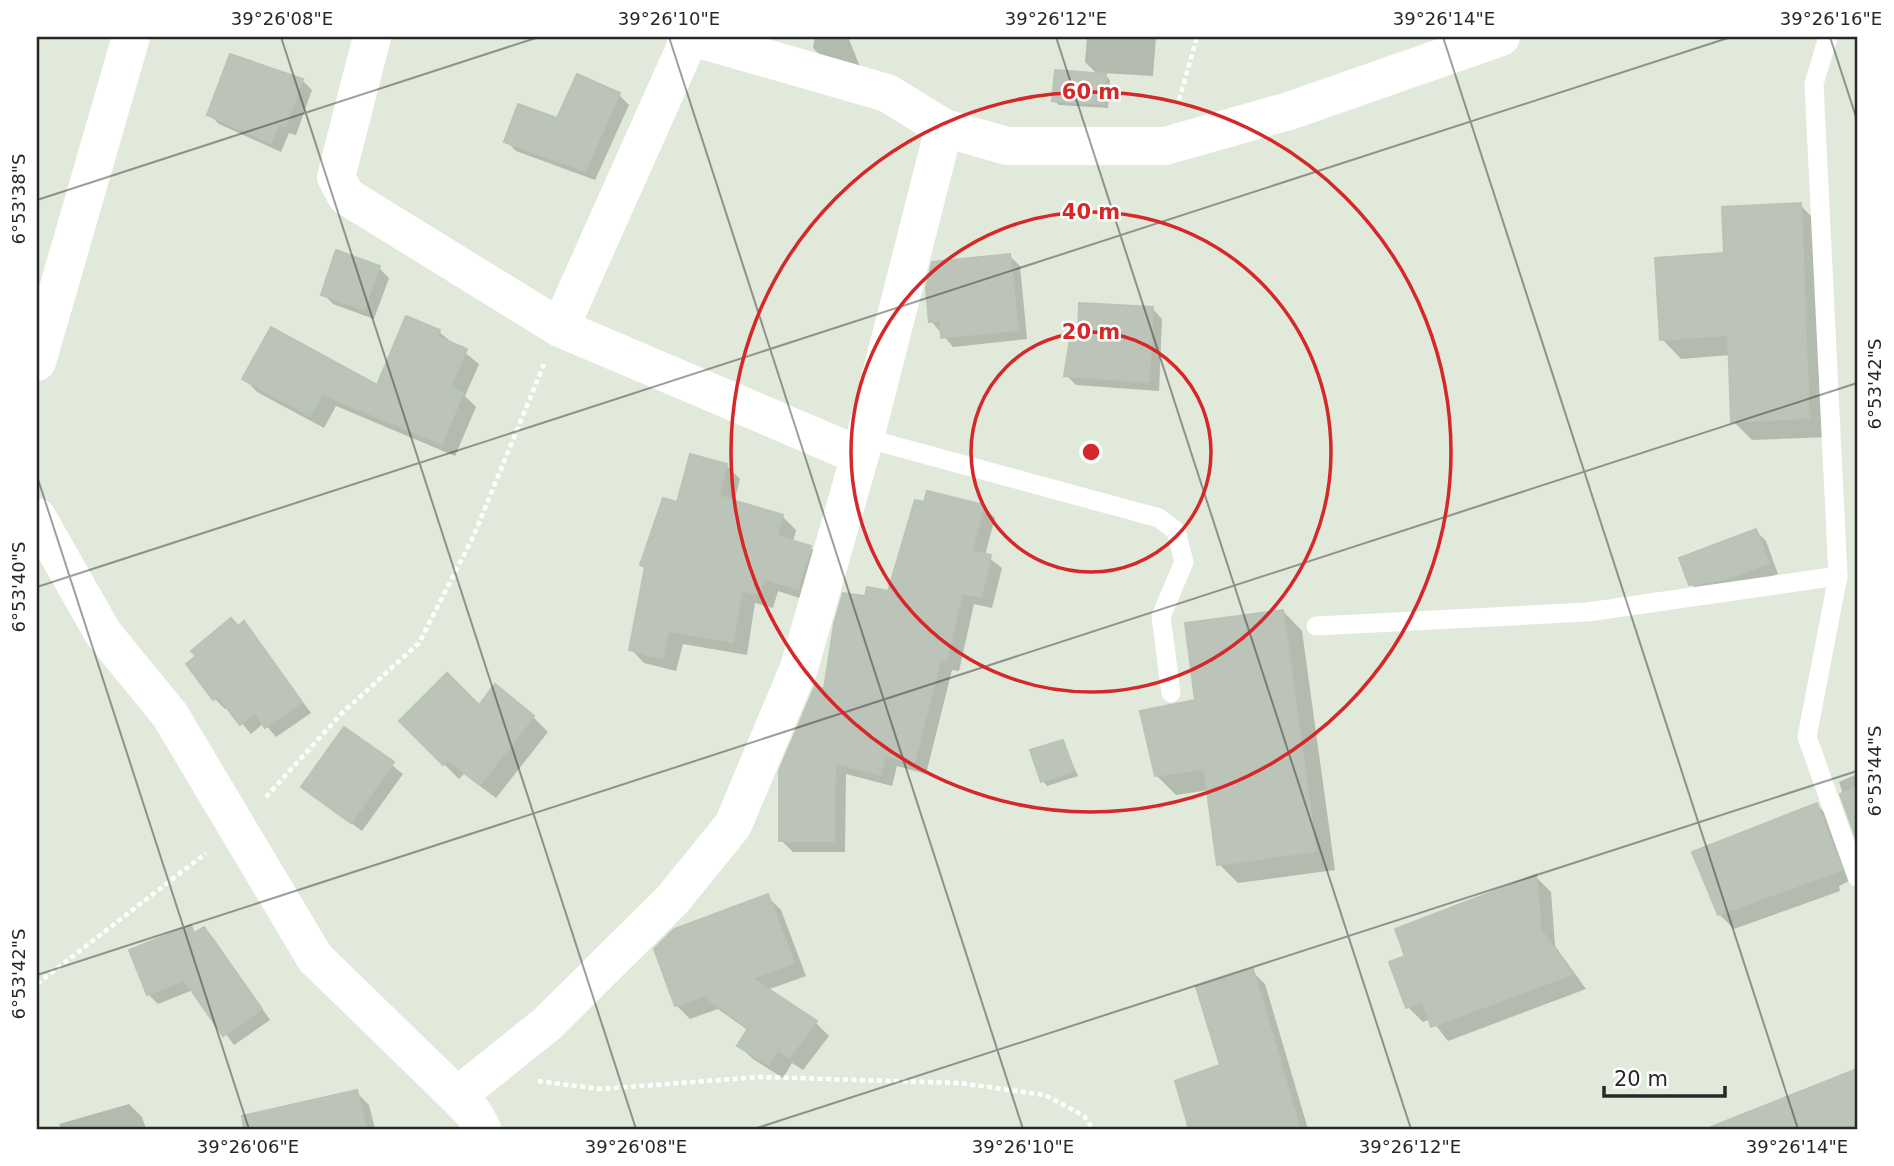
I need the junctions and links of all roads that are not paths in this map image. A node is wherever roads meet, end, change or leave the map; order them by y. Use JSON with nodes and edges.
{"nodes":[{"id":1,"x":131,"y":37,"type":"edge"},
{"id":2,"x":372,"y":37,"type":"edge"},
{"id":3,"x":691,"y":37,"type":"edge"},
{"id":4,"x":1501,"y":37,"type":"edge"},
{"id":5,"x":1828,"y":37,"type":"edge"},
{"id":6,"x":944,"y":128,"type":"junction"},
{"id":7,"x":559,"y":328,"type":"junction"},
{"id":8,"x":37,"y":362,"type":"edge"},
{"id":9,"x":862,"y":447,"type":"junction"},
{"id":10,"x":37,"y":517,"type":"edge"},
{"id":11,"x":1838,"y":576,"type":"junction"},
{"id":12,"x":1316,"y":626,"type":"dead end"},
{"id":13,"x":1171,"y":693,"type":"dead end"},
{"id":14,"x":1857,"y":876,"type":"edge"},
{"id":15,"x":471,"y":1085,"type":"junction"},
{"id":16,"x":482,"y":1129,"type":"edge"}],
"edges":[{"from":1,"to":8,"type":"street"},
{"from":2,"to":7,"type":"street"},
{"from":3,"to":6,"type":"street"},
{"from":3,"to":7,"type":"street"},
{"from":4,"to":6,"type":"street"},
{"from":5,"to":11,"type":"lane"},
{"from":6,"to":9,"type":"street"},
{"from":7,"to":9,"type":"street"},
{"from":9,"to":13,"type":"lane"},
{"from":9,"to":15,"type":"street"},
{"from":10,"to":15,"type":"street"},
{"from":11,"to":12,"type":"lane"},
{"from":11,"to":14,"type":"lane"},
{"from":15,"to":16,"type":"street"}]}
